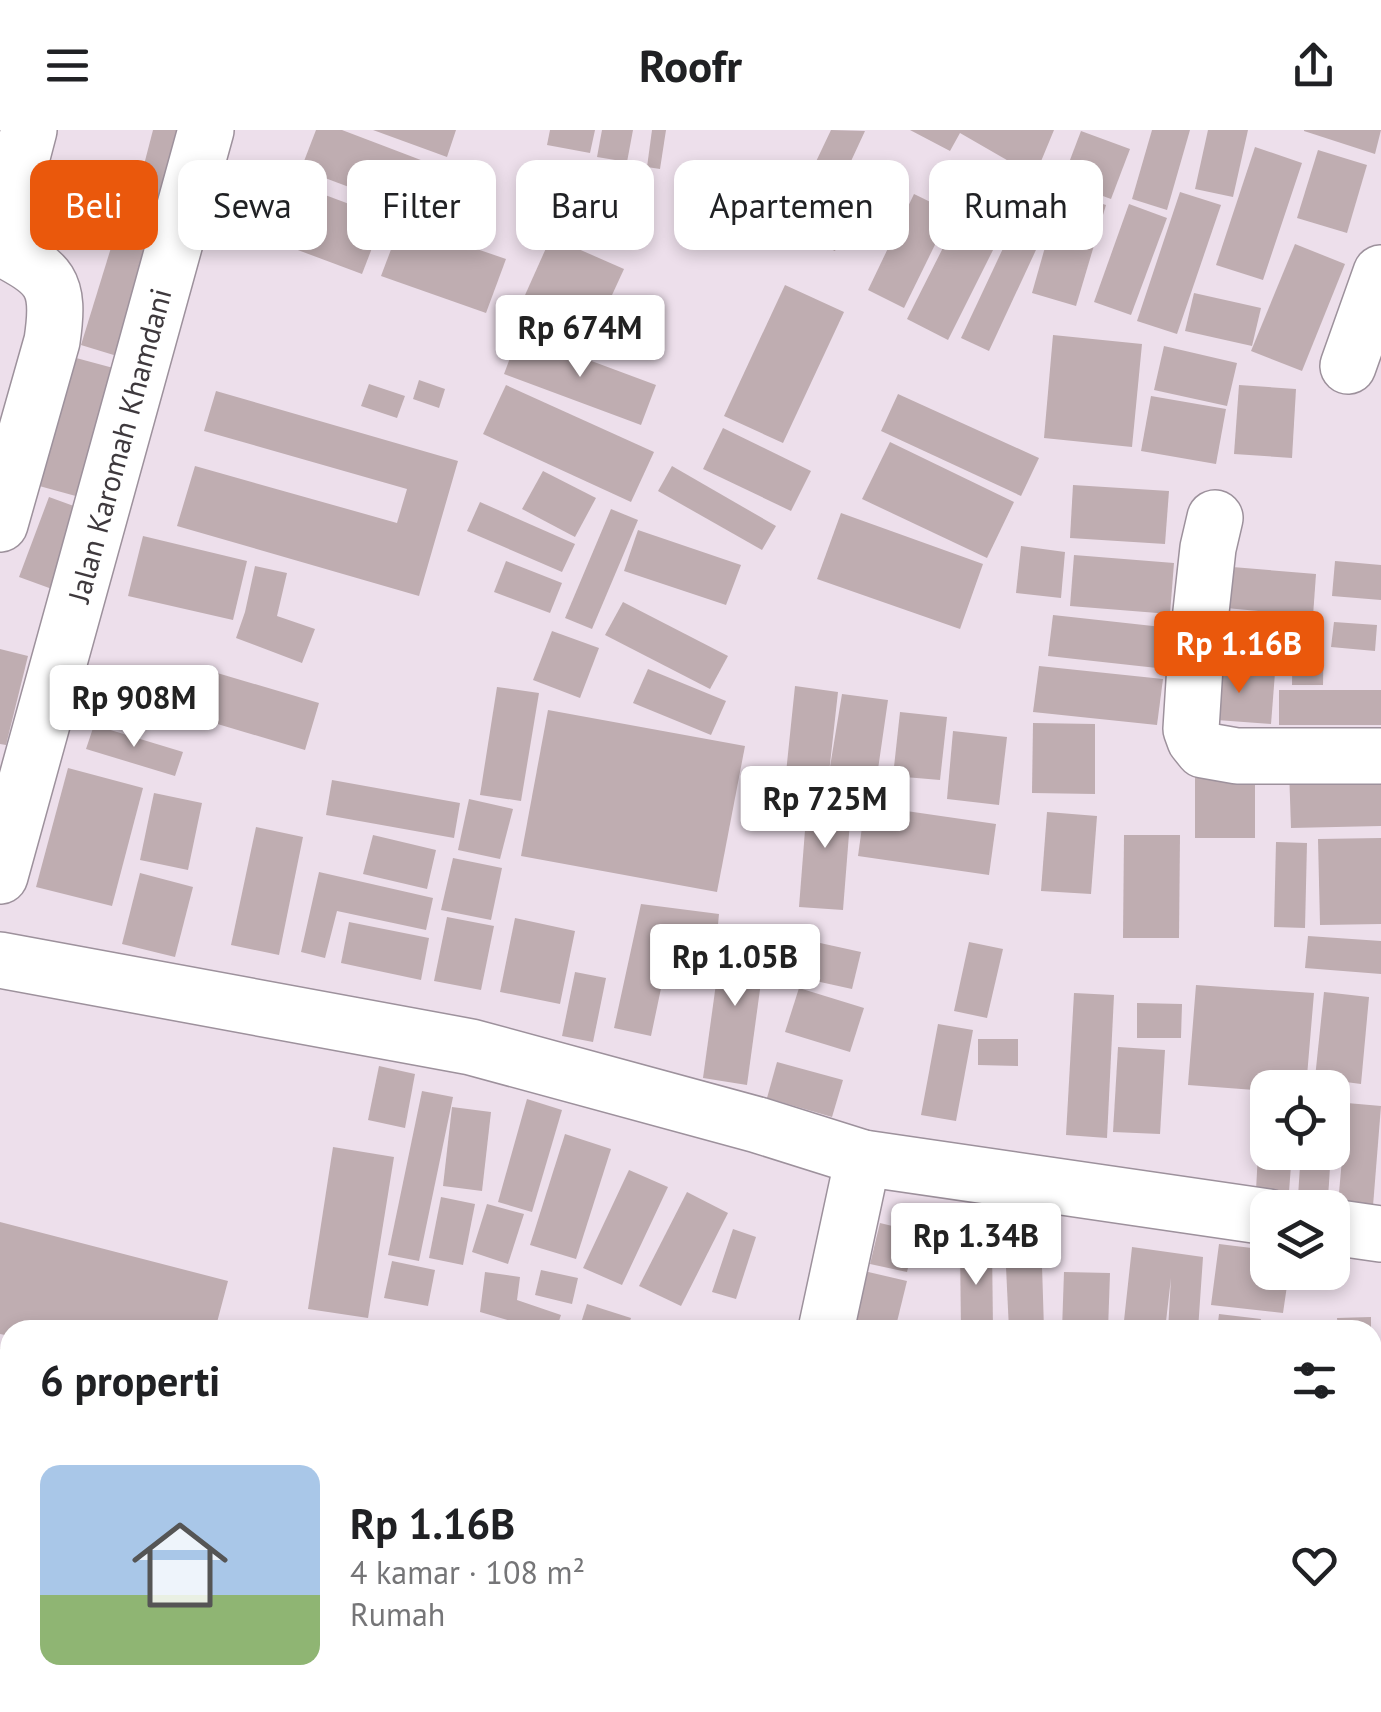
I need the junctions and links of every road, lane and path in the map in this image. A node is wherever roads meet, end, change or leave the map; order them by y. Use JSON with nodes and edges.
{"nodes":[{"id":1,"x":29,"y":130,"type":"edge"},
{"id":2,"x":206,"y":130,"type":"edge"},
{"id":3,"x":0,"y":244,"type":"edge"},
{"id":4,"x":1381,"y":273,"type":"edge"},
{"id":5,"x":1348,"y":366,"type":"dead end"},
{"id":6,"x":1215,"y":518,"type":"dead end"},
{"id":7,"x":0,"y":524,"type":"edge"},
{"id":8,"x":1381,"y":756,"type":"edge"},
{"id":9,"x":0,"y":876,"type":"edge"},
{"id":10,"x":0,"y":960,"type":"edge"},
{"id":11,"x":863,"y":1158,"type":"junction"},
{"id":12,"x":1250,"y":1214,"type":"edge"},
{"id":13,"x":1350,"y":1230,"type":"edge"},
{"id":14,"x":1381,"y":1234,"type":"edge"},
{"id":15,"x":828,"y":1320,"type":"edge"}],
"edges":[{"from":1,"to":3,"type":"street"},
{"from":2,"to":9,"type":"street","name":"Jalan Karomah Khamdani"},
{"from":3,"to":7,"type":"street"},
{"from":4,"to":5,"type":"street"},
{"from":6,"to":8,"type":"street"},
{"from":10,"to":11,"type":"street"},
{"from":11,"to":12,"type":"street"},
{"from":11,"to":15,"type":"street"},
{"from":13,"to":14,"type":"street"}]}
